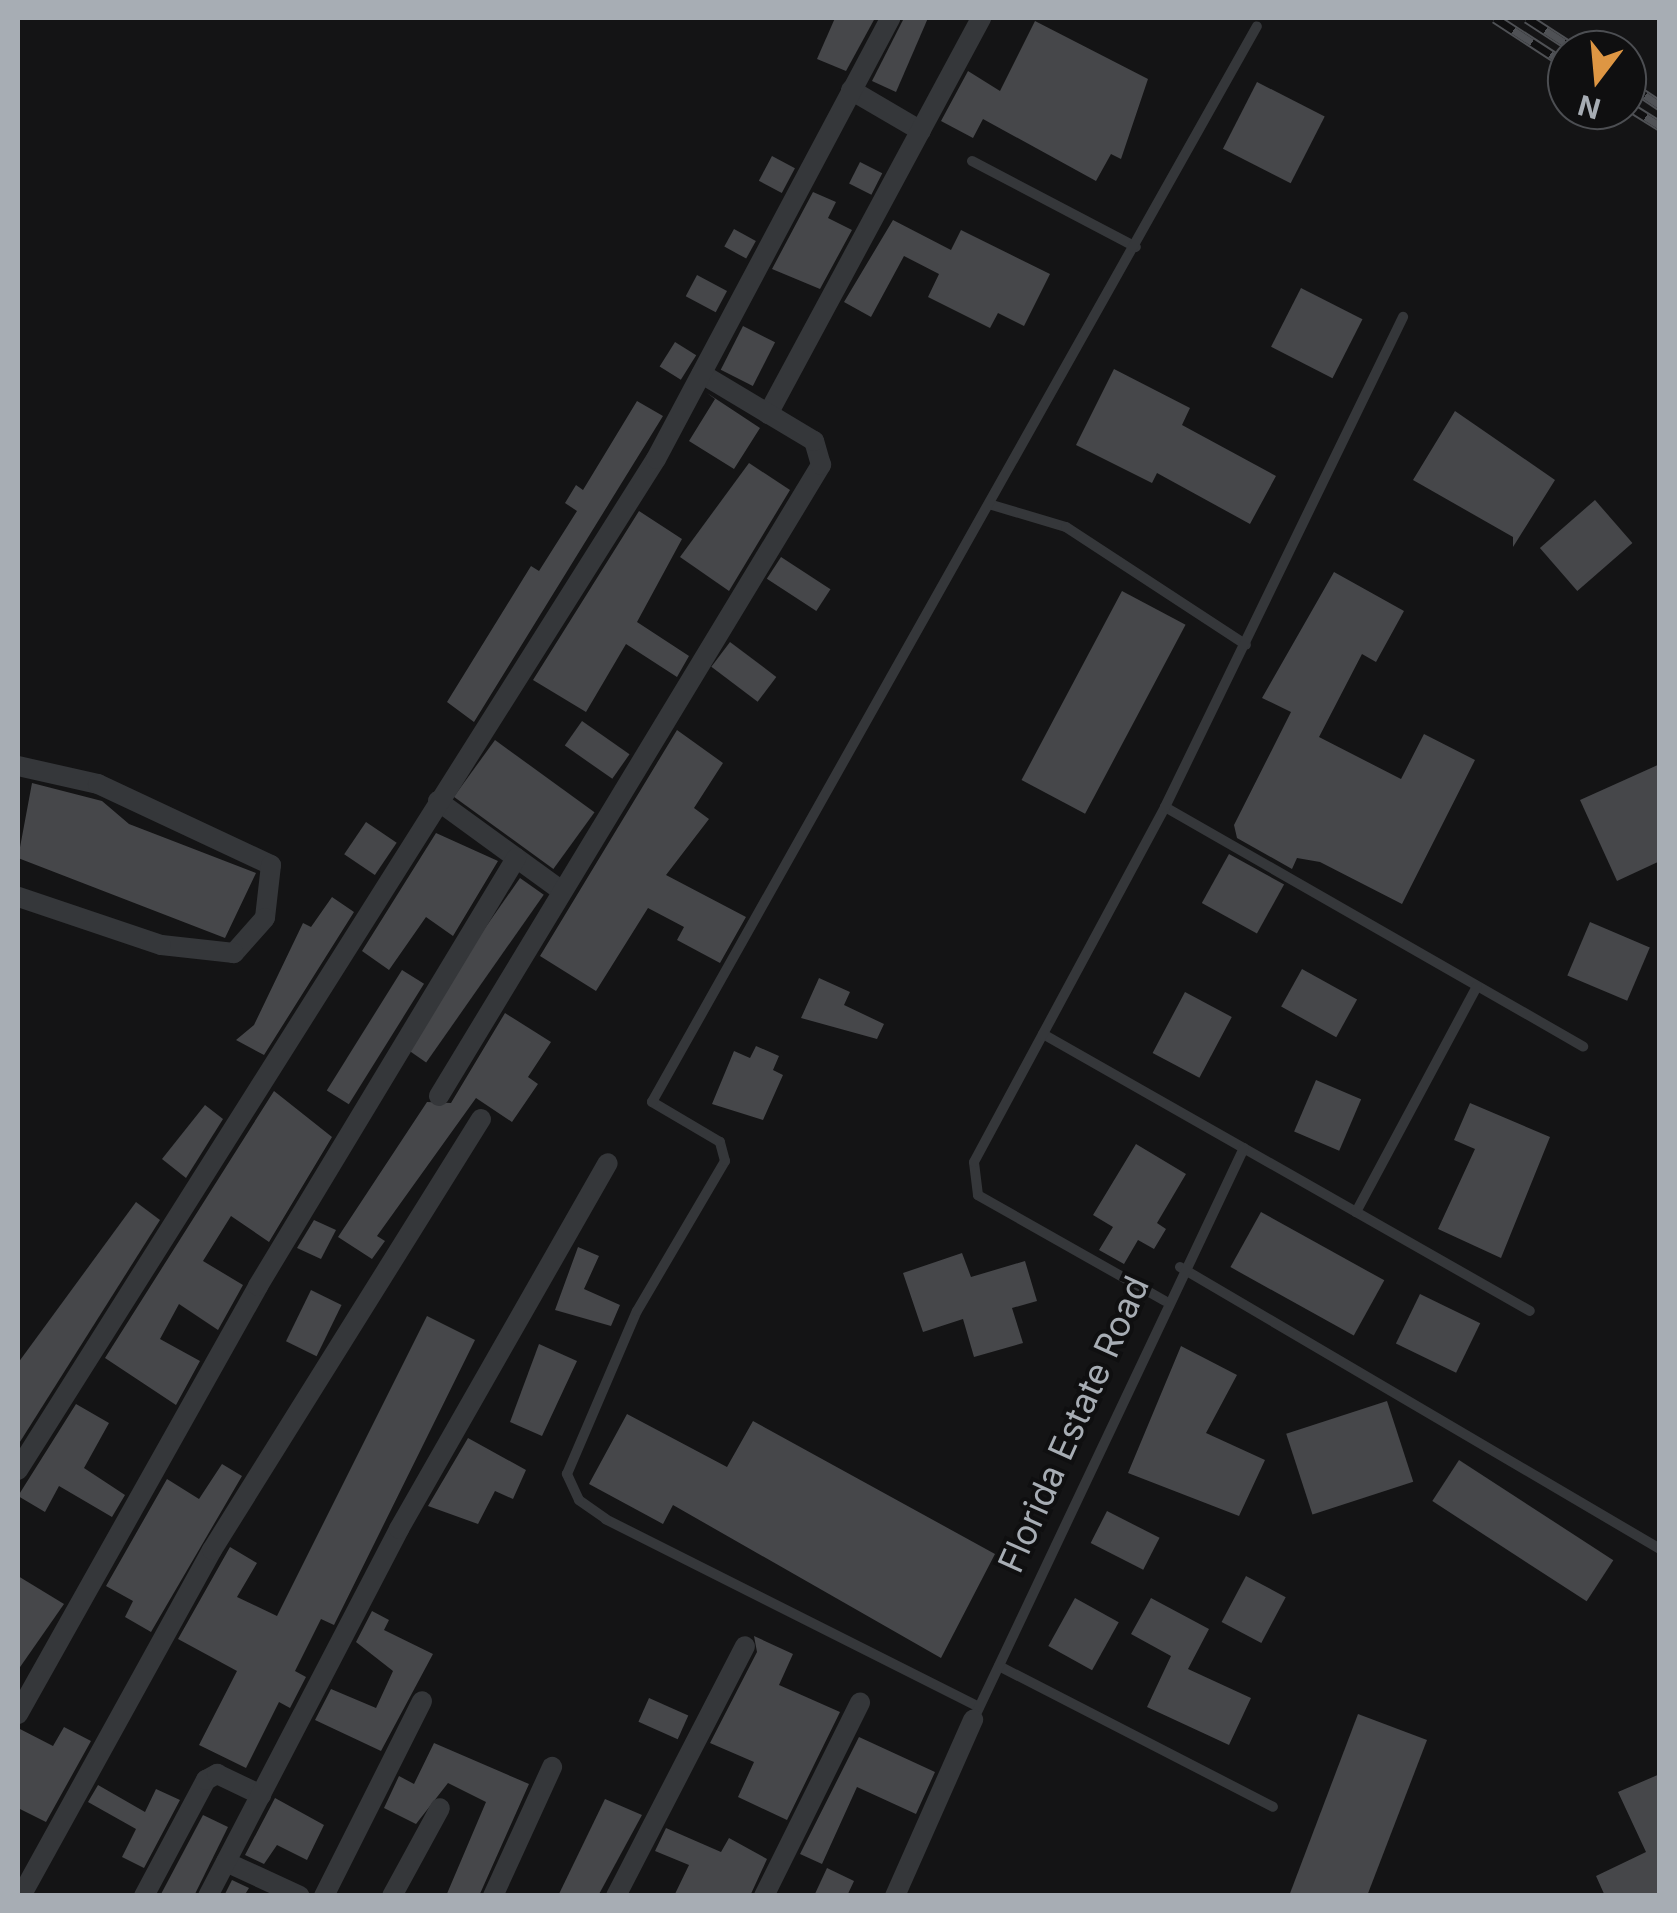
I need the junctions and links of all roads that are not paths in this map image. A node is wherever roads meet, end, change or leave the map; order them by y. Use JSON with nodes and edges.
{"nodes":[{"id":1,"x":890,"y":18,"type":"edge"},
{"id":2,"x":981,"y":18,"type":"edge"},
{"id":3,"x":1257,"y":26,"type":"dead end"},
{"id":4,"x":851,"y":90,"type":"junction"},
{"id":5,"x":921,"y":132,"type":"junction"},
{"id":6,"x":972,"y":162,"type":"dead end"},
{"id":7,"x":1136,"y":247,"type":"junction"},
{"id":8,"x":1403,"y":317,"type":"dead end"},
{"id":9,"x":702,"y":374,"type":"junction"},
{"id":10,"x":768,"y":414,"type":"junction"},
{"id":11,"x":992,"y":506,"type":"junction"},
{"id":12,"x":1246,"y":645,"type":"junction"},
{"id":13,"x":18,"y":766,"type":"edge"},
{"id":14,"x":438,"y":801,"type":"junction"},
{"id":15,"x":1165,"y":807,"type":"junction"},
{"id":16,"x":516,"y":858,"type":"junction"},
{"id":17,"x":562,"y":890,"type":"junction"},
{"id":18,"x":18,"y":897,"type":"edge"},
{"id":19,"x":1478,"y":986,"type":"junction"},
{"id":20,"x":1043,"y":1034,"type":"junction"},
{"id":21,"x":1583,"y":1046,"type":"dead end"},
{"id":22,"x":439,"y":1096,"type":"dead end"},
{"id":23,"x":481,"y":1119,"type":"dead end"},
{"id":24,"x":1244,"y":1148,"type":"junction"},
{"id":25,"x":608,"y":1162,"type":"dead end"},
{"id":26,"x":1356,"y":1212,"type":"junction"},
{"id":27,"x":1180,"y":1267,"type":"junction"},
{"id":28,"x":1165,"y":1301,"type":"junction"},
{"id":29,"x":1530,"y":1311,"type":"dead end"},
{"id":30,"x":18,"y":1470,"type":"edge"},
{"id":31,"x":1660,"y":1549,"type":"edge"},
{"id":32,"x":745,"y":1646,"type":"dead end"},
{"id":33,"x":998,"y":1666,"type":"junction"},
{"id":34,"x":422,"y":1701,"type":"dead end"},
{"id":35,"x":860,"y":1702,"type":"dead end"},
{"id":36,"x":18,"y":1714,"type":"edge"},
{"id":37,"x":976,"y":1714,"type":"junction"},
{"id":38,"x":552,"y":1767,"type":"dead end"},
{"id":39,"x":260,"y":1795,"type":"junction"},
{"id":40,"x":1272,"y":1806,"type":"dead end"},
{"id":41,"x":440,"y":1808,"type":"dead end"},
{"id":42,"x":226,"y":1862,"type":"junction"},
{"id":43,"x":21,"y":1896,"type":"edge"},
{"id":44,"x":144,"y":1896,"type":"edge"},
{"id":45,"x":208,"y":1896,"type":"edge"},
{"id":46,"x":300,"y":1896,"type":"edge"},
{"id":47,"x":324,"y":1896,"type":"edge"},
{"id":48,"x":392,"y":1896,"type":"edge"},
{"id":49,"x":493,"y":1896,"type":"edge"},
{"id":50,"x":616,"y":1896,"type":"edge"},
{"id":51,"x":764,"y":1896,"type":"edge"},
{"id":52,"x":895,"y":1896,"type":"edge"}],
"edges":[{"from":1,"to":4,"type":"street"},
{"from":2,"to":5,"type":"street"},
{"from":3,"to":7,"type":"lane"},
{"from":4,"to":5,"type":"street"},
{"from":4,"to":9,"type":"street"},
{"from":5,"to":10,"type":"street"},
{"from":6,"to":7,"type":"lane"},
{"from":7,"to":11,"type":"lane"},
{"from":8,"to":12,"type":"lane"},
{"from":9,"to":10,"type":"street"},
{"from":9,"to":14,"type":"street"},
{"from":10,"to":17,"type":"street"},
{"from":11,"to":12,"type":"lane"},
{"from":11,"to":37,"type":"lane"},
{"from":12,"to":15,"type":"lane"},
{"from":13,"to":18,"type":"street"},
{"from":14,"to":16,"type":"street"},
{"from":14,"to":30,"type":"street"},
{"from":15,"to":19,"type":"lane"},
{"from":15,"to":20,"type":"lane"},
{"from":16,"to":17,"type":"street"},
{"from":16,"to":36,"type":"street"},
{"from":17,"to":22,"type":"street"},
{"from":19,"to":21,"type":"lane"},
{"from":19,"to":26,"type":"lane"},
{"from":20,"to":24,"type":"lane"},
{"from":20,"to":28,"type":"lane"},
{"from":23,"to":43,"type":"street"},
{"from":24,"to":26,"type":"lane"},
{"from":24,"to":27,"type":"lane"},
{"from":25,"to":39,"type":"street"},
{"from":26,"to":29,"type":"lane"},
{"from":27,"to":28,"type":"lane","name":"Florida Estate Road"},
{"from":27,"to":31,"type":"lane","name":"Florida Estate Road"},
{"from":28,"to":33,"type":"lane","name":"Florida Estate Road"},
{"from":32,"to":50,"type":"street"},
{"from":33,"to":37,"type":"lane","name":"Florida Estate Road"},
{"from":33,"to":40,"type":"lane"},
{"from":34,"to":47,"type":"street"},
{"from":35,"to":51,"type":"street"},
{"from":37,"to":52,"type":"street","name":"Florida Estate Road"},
{"from":38,"to":49,"type":"street"},
{"from":39,"to":42,"type":"street"},
{"from":39,"to":44,"type":"street"},
{"from":41,"to":48,"type":"street"},
{"from":42,"to":45,"type":"street"},
{"from":42,"to":46,"type":"street"}]}
